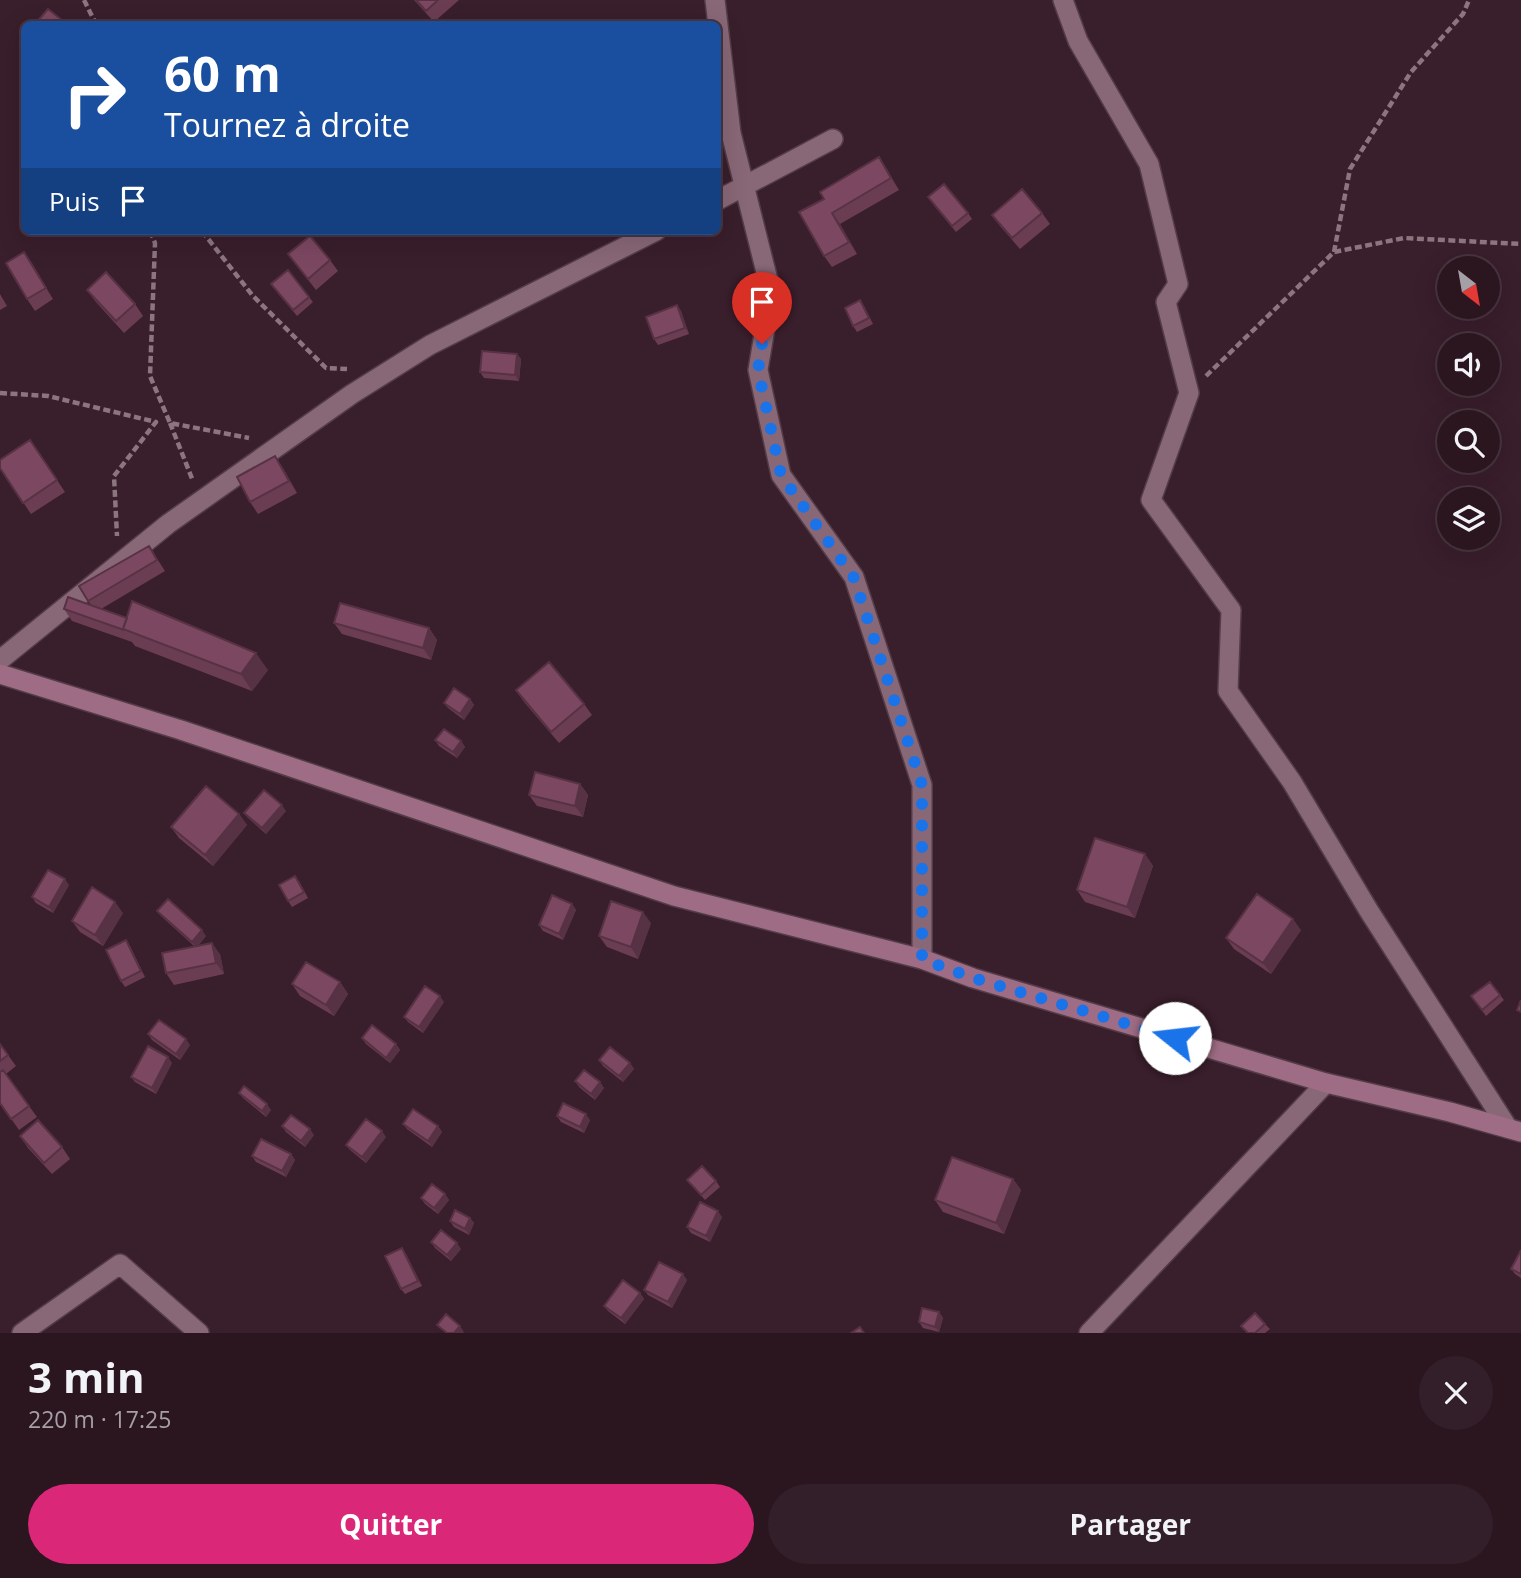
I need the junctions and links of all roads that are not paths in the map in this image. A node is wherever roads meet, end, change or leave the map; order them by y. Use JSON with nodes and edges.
{"nodes":[{"id":1,"x":715,"y":0,"type":"edge"},
{"id":2,"x":1063,"y":0,"type":"edge"},
{"id":3,"x":718,"y":21,"type":"edge"},
{"id":4,"x":721,"y":50,"type":"edge"},
{"id":5,"x":833,"y":139,"type":"dead end"},
{"id":6,"x":744,"y":187,"type":"junction"},
{"id":7,"x":721,"y":198,"type":"edge"},
{"id":8,"x":648,"y":235,"type":"edge"},
{"id":9,"x":0,"y":660,"type":"edge"},
{"id":10,"x":0,"y":674,"type":"edge"},
{"id":11,"x":922,"y":959,"type":"junction"},
{"id":12,"x":1326,"y":1083,"type":"junction"},
{"id":13,"x":1515,"y":1130,"type":"edge"},
{"id":14,"x":22,"y":1333,"type":"edge"},
{"id":15,"x":200,"y":1333,"type":"edge"},
{"id":16,"x":1089,"y":1333,"type":"edge"}],
"edges":[{"from":1,"to":3,"type":"street"},
{"from":2,"to":13,"type":"street"},
{"from":4,"to":6,"type":"street"},
{"from":5,"to":6,"type":"street"},
{"from":6,"to":7,"type":"street"},
{"from":6,"to":11,"type":"street"},
{"from":8,"to":9,"type":"street"},
{"from":10,"to":11,"type":"main road"},
{"from":11,"to":12,"type":"main road"},
{"from":12,"to":13,"type":"main road"},
{"from":12,"to":16,"type":"street"},
{"from":14,"to":15,"type":"street"}]}
